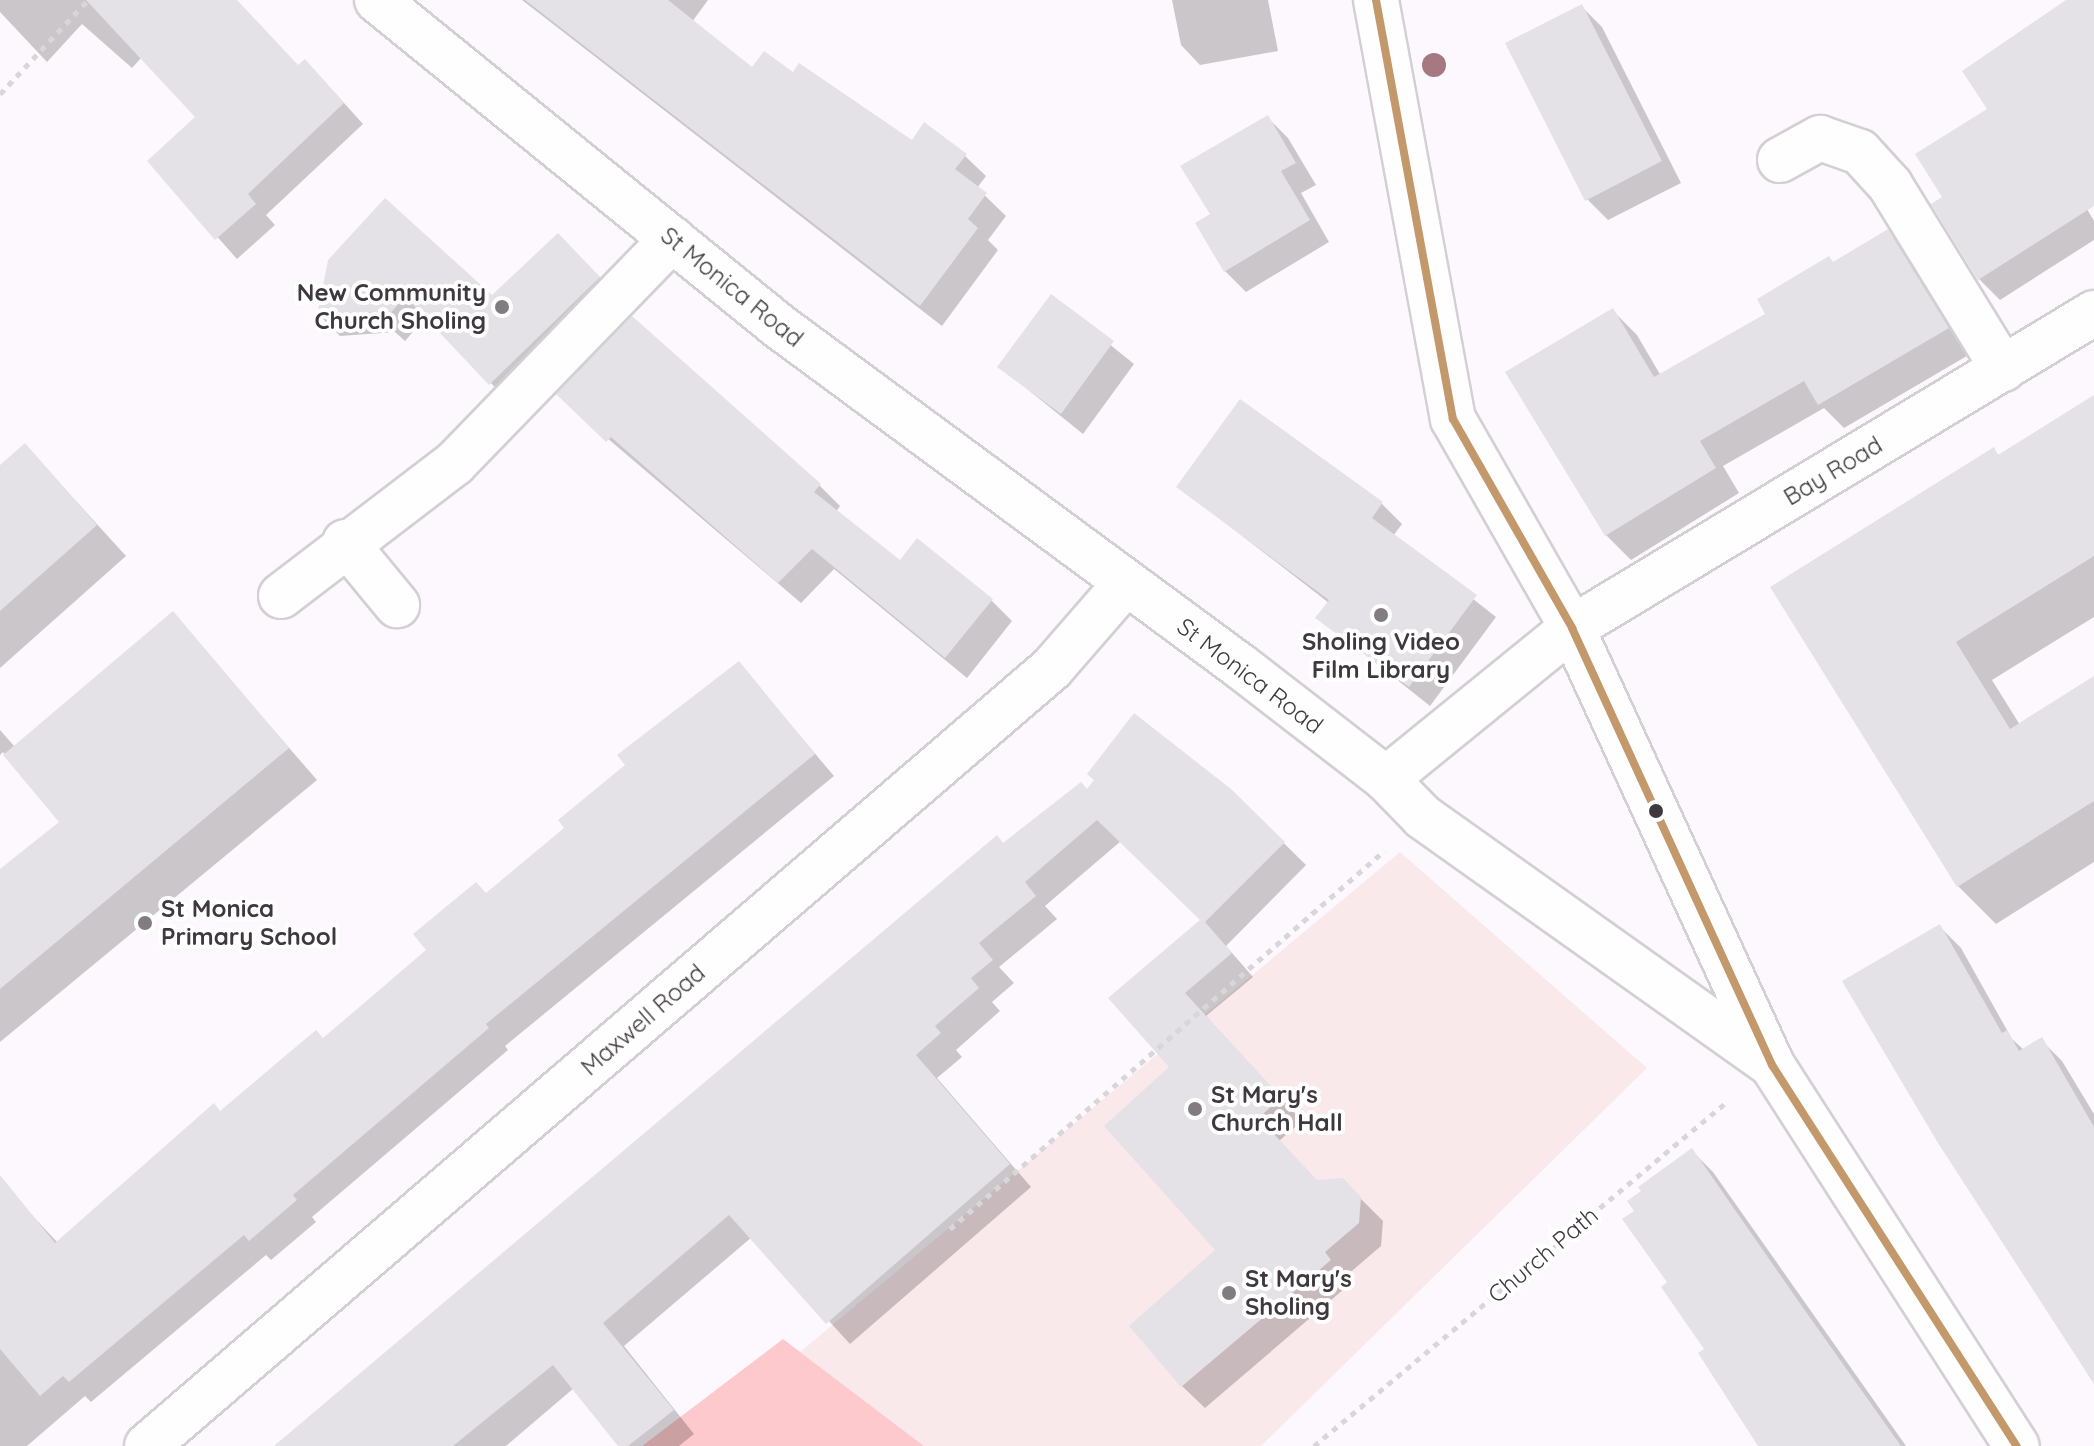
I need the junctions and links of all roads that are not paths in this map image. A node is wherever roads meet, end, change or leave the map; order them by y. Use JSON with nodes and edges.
{"nodes":[{"id":1,"x":377,"y":0,"type":"edge"},
{"id":2,"x":1376,"y":0,"type":"edge"},
{"id":3,"x":1780,"y":160,"type":"dead end"},
{"id":4,"x":672,"y":239,"type":"junction"},
{"id":5,"x":2094,"y":313,"type":"edge"},
{"id":6,"x":2003,"y":369,"type":"junction"},
{"id":7,"x":345,"y":542,"type":"junction"},
{"id":8,"x":1126,"y":583,"type":"junction"},
{"id":9,"x":281,"y":596,"type":"dead end"},
{"id":10,"x":397,"y":605,"type":"dead end"},
{"id":11,"x":1572,"y":628,"type":"junction"},
{"id":12,"x":1386,"y":779,"type":"junction"},
{"id":13,"x":1772,"y":1065,"type":"junction"},
{"id":14,"x":147,"y":1446,"type":"edge"},
{"id":15,"x":2017,"y":1446,"type":"edge"}],
"edges":[{"from":1,"to":4,"type":"street","name":"St Monica Road"},
{"from":2,"to":11,"type":"street"},
{"from":3,"to":6,"type":"street"},
{"from":4,"to":7,"type":"street"},
{"from":4,"to":8,"type":"street","name":"St Monica Road"},
{"from":5,"to":6,"type":"street","name":"Bay Road"},
{"from":6,"to":11,"type":"street","name":"Bay Road"},
{"from":7,"to":9,"type":"street"},
{"from":7,"to":10,"type":"street"},
{"from":8,"to":12,"type":"street","name":"St Monica Road"},
{"from":8,"to":14,"type":"street","name":"Maxwell Road"},
{"from":11,"to":12,"type":"street","name":"Bay Road"},
{"from":11,"to":13,"type":"street"},
{"from":12,"to":13,"type":"street","name":"St Monica Road"},
{"from":13,"to":15,"type":"street","name":"St Monica Road"}]}
